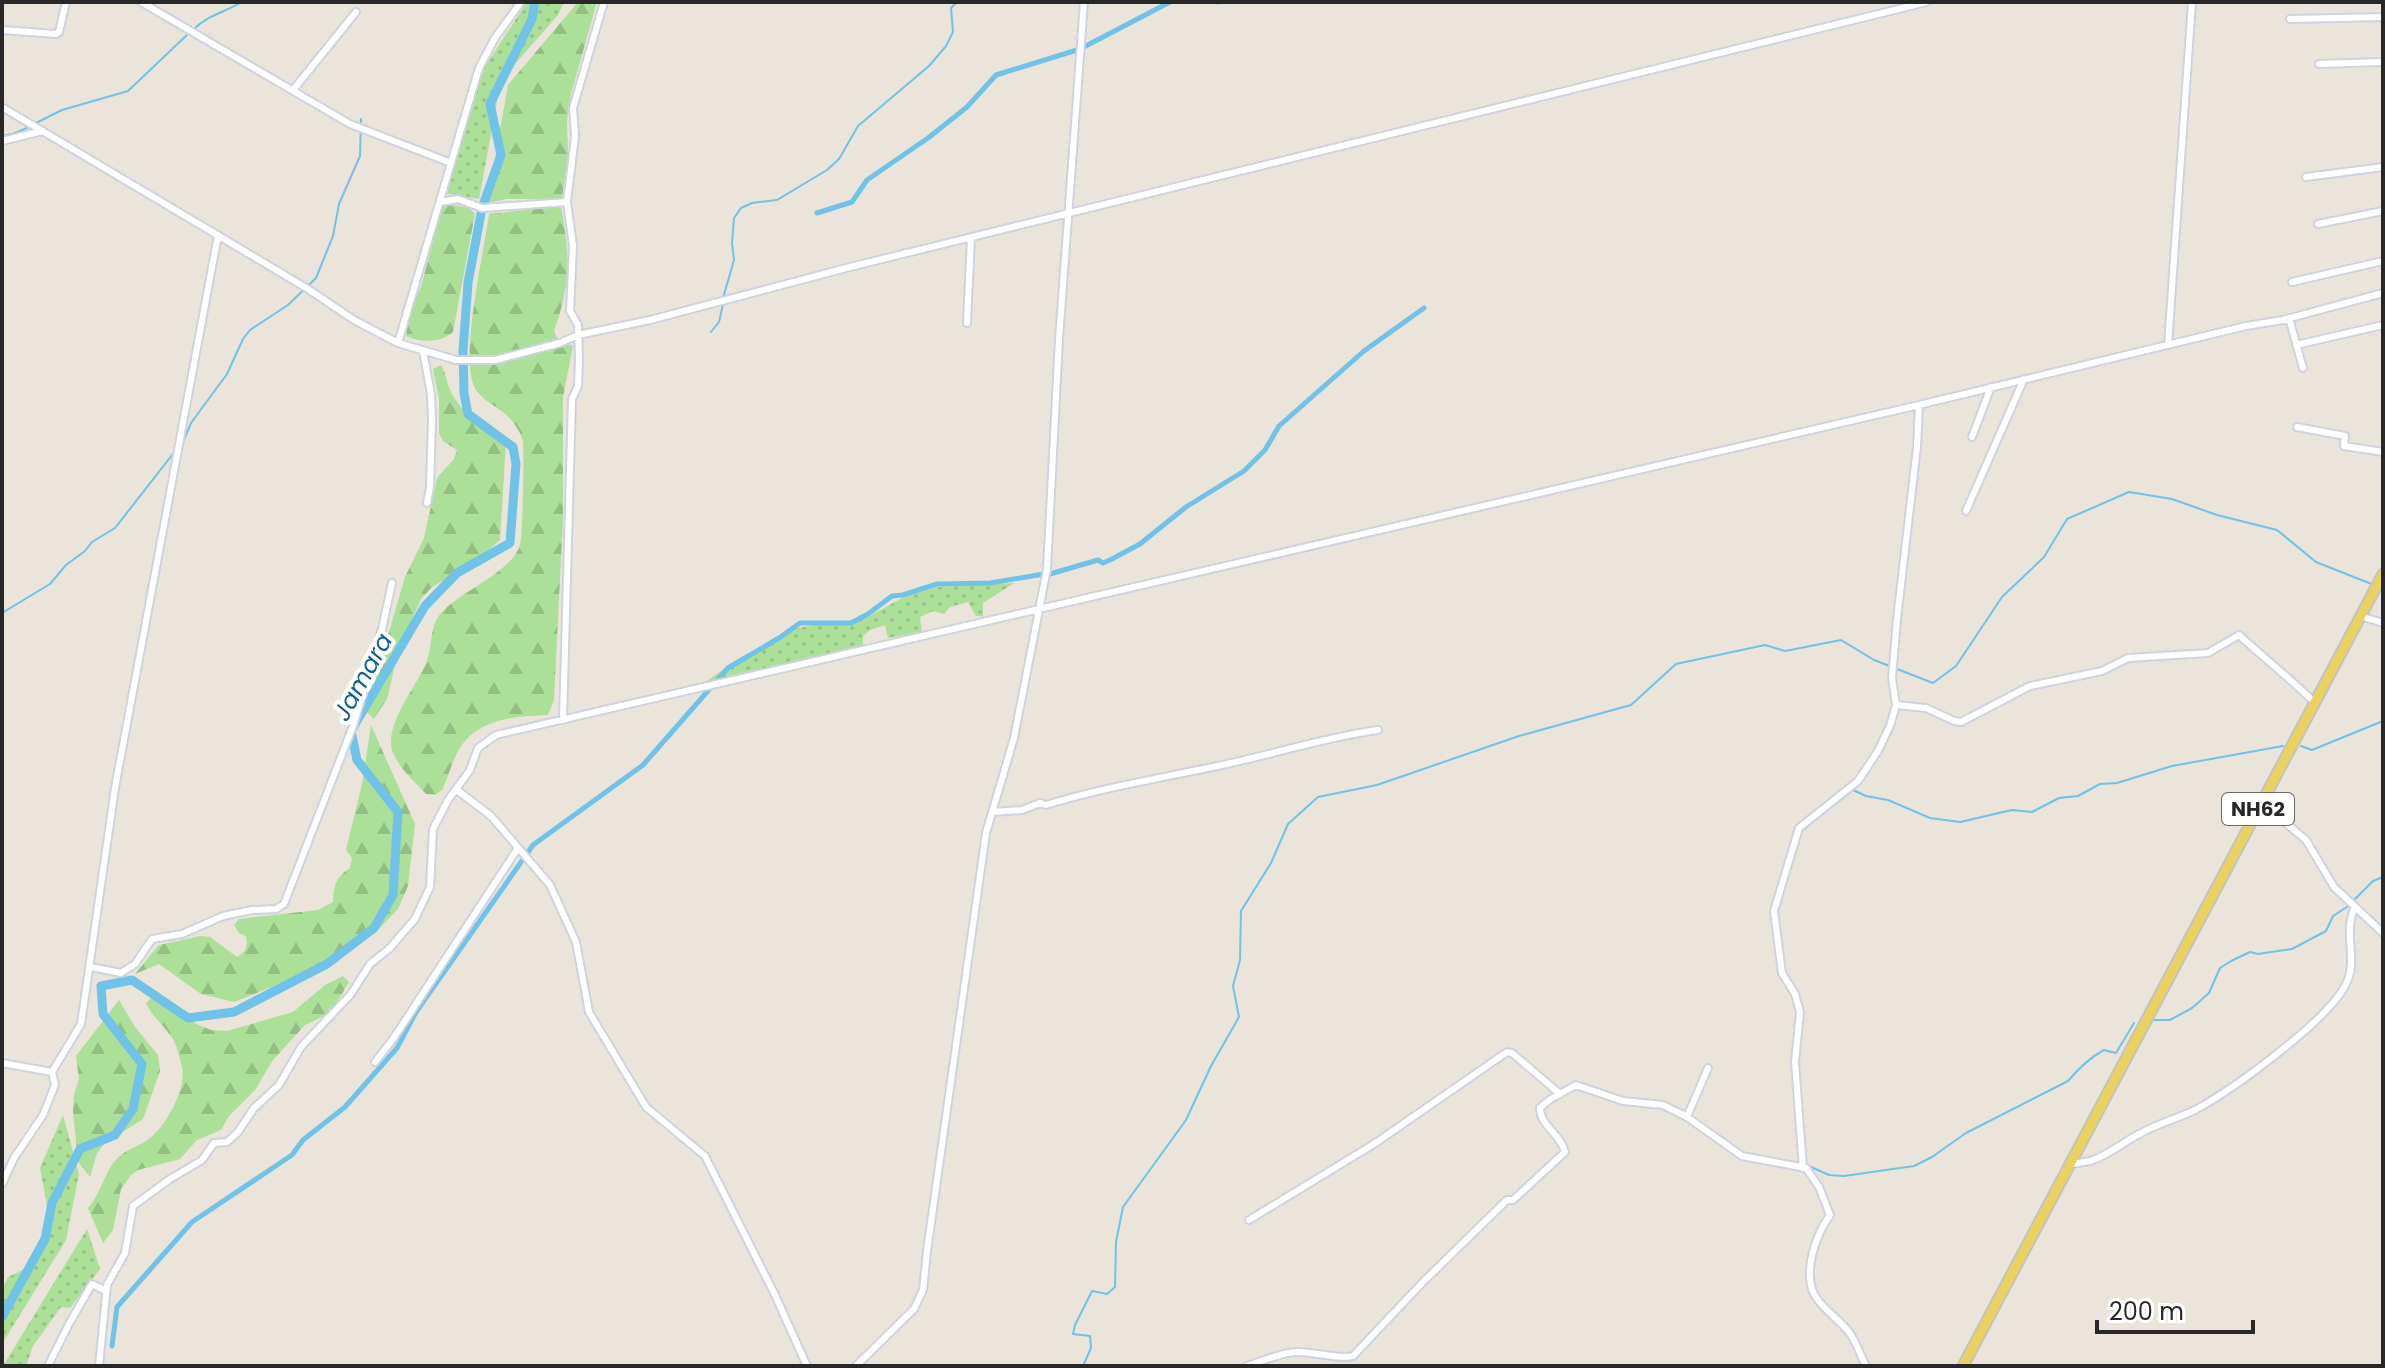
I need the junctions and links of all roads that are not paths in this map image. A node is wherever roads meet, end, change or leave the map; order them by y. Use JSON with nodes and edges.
{"nodes":[{"id":1,"x":66,"y":2,"type":"edge"},
{"id":2,"x":141,"y":2,"type":"edge"},
{"id":3,"x":521,"y":2,"type":"edge"},
{"id":4,"x":604,"y":2,"type":"edge"},
{"id":5,"x":1084,"y":2,"type":"edge"},
{"id":6,"x":1927,"y":2,"type":"edge"},
{"id":7,"x":2192,"y":2,"type":"edge"},
{"id":8,"x":356,"y":12,"type":"dead end"},
{"id":9,"x":2383,"y":17,"type":"edge"},
{"id":10,"x":2290,"y":19,"type":"dead end"},
{"id":11,"x":2,"y":30,"type":"edge"},
{"id":12,"x":2383,"y":62,"type":"edge"},
{"id":13,"x":2319,"y":64,"type":"dead end"},
{"id":14,"x":293,"y":90,"type":"junction"},
{"id":15,"x":2,"y":107,"type":"edge"},
{"id":16,"x":43,"y":131,"type":"junction"},
{"id":17,"x":2,"y":141,"type":"edge"},
{"id":18,"x":451,"y":163,"type":"junction"},
{"id":19,"x":2383,"y":167,"type":"edge"},
{"id":20,"x":2306,"y":177,"type":"dead end"},
{"id":21,"x":440,"y":202,"type":"junction"},
{"id":22,"x":567,"y":202,"type":"junction"},
{"id":23,"x":2383,"y":211,"type":"edge"},
{"id":24,"x":1070,"y":214,"type":"junction"},
{"id":25,"x":2318,"y":224,"type":"dead end"},
{"id":26,"x":218,"y":235,"type":"junction"},
{"id":27,"x":971,"y":238,"type":"junction"},
{"id":28,"x":2383,"y":261,"type":"edge"},
{"id":29,"x":2292,"y":282,"type":"dead end"},
{"id":30,"x":2383,"y":293,"type":"edge"},
{"id":31,"x":2289,"y":318,"type":"junction"},
{"id":32,"x":967,"y":323,"type":"dead end"},
{"id":33,"x":2383,"y":325,"type":"edge"},
{"id":34,"x":578,"y":335,"type":"junction"},
{"id":35,"x":398,"y":343,"type":"junction"},
{"id":36,"x":2168,"y":345,"type":"junction"},
{"id":37,"x":2296,"y":345,"type":"junction"},
{"id":38,"x":423,"y":351,"type":"junction"},
{"id":39,"x":2303,"y":368,"type":"dead end"},
{"id":40,"x":2024,"y":379,"type":"junction"},
{"id":41,"x":1991,"y":387,"type":"junction"},
{"id":42,"x":1919,"y":405,"type":"junction"},
{"id":43,"x":2297,"y":427,"type":"dead end"},
{"id":44,"x":1972,"y":437,"type":"dead end"},
{"id":45,"x":2383,"y":452,"type":"edge"},
{"id":46,"x":427,"y":503,"type":"dead end"},
{"id":47,"x":1966,"y":511,"type":"dead end"},
{"id":48,"x":2383,"y":574,"type":"edge"},
{"id":49,"x":392,"y":583,"type":"dead end"},
{"id":50,"x":1041,"y":609,"type":"junction"},
{"id":51,"x":2360,"y":616,"type":"junction"},
{"id":52,"x":2383,"y":623,"type":"edge"},
{"id":53,"x":2315,"y":703,"type":"junction"},
{"id":54,"x":1896,"y":705,"type":"junction"},
{"id":55,"x":563,"y":720,"type":"junction"},
{"id":56,"x":1378,"y":730,"type":"dead end"},
{"id":57,"x":457,"y":790,"type":"junction"},
{"id":58,"x":2260,"y":805,"type":"junction"},
{"id":59,"x":992,"y":812,"type":"junction"},
{"id":60,"x":518,"y":848,"type":"junction"},
{"id":61,"x":2353,"y":905,"type":"junction"},
{"id":62,"x":2383,"y":933,"type":"edge"},
{"id":63,"x":91,"y":967,"type":"junction"},
{"id":64,"x":375,"y":1062,"type":"dead end"},
{"id":65,"x":2,"y":1063,"type":"edge"},
{"id":66,"x":1708,"y":1068,"type":"dead end"},
{"id":67,"x":52,"y":1072,"type":"junction"},
{"id":68,"x":1560,"y":1094,"type":"junction"},
{"id":69,"x":1687,"y":1117,"type":"junction"},
{"id":70,"x":2069,"y":1165,"type":"junction"},
{"id":71,"x":1803,"y":1168,"type":"junction"},
{"id":72,"x":2,"y":1184,"type":"edge"},
{"id":73,"x":1249,"y":1220,"type":"dead end"},
{"id":74,"x":106,"y":1291,"type":"junction"},
{"id":75,"x":48,"y":1366,"type":"edge"},
{"id":76,"x":99,"y":1366,"type":"edge"},
{"id":77,"x":807,"y":1366,"type":"edge"},
{"id":78,"x":856,"y":1366,"type":"edge"},
{"id":79,"x":1247,"y":1366,"type":"edge"},
{"id":80,"x":1866,"y":1366,"type":"edge"},
{"id":81,"x":1963,"y":1366,"type":"edge"}],
"edges":[{"from":1,"to":11,"type":"street"},
{"from":2,"to":14,"type":"street"},
{"from":3,"to":18,"type":"street"},
{"from":4,"to":22,"type":"street"},
{"from":5,"to":24,"type":"street"},
{"from":6,"to":24,"type":"street"},
{"from":7,"to":36,"type":"street"},
{"from":8,"to":14,"type":"street"},
{"from":9,"to":10,"type":"street"},
{"from":12,"to":13,"type":"street"},
{"from":14,"to":18,"type":"street"},
{"from":15,"to":16,"type":"street"},
{"from":16,"to":17,"type":"street"},
{"from":16,"to":26,"type":"street"},
{"from":18,"to":21,"type":"street"},
{"from":19,"to":20,"type":"street"},
{"from":21,"to":22,"type":"street"},
{"from":21,"to":35,"type":"street"},
{"from":22,"to":34,"type":"street"},
{"from":23,"to":25,"type":"street"},
{"from":24,"to":27,"type":"street"},
{"from":24,"to":50,"type":"street"},
{"from":26,"to":35,"type":"street"},
{"from":26,"to":63,"type":"street"},
{"from":27,"to":32,"type":"street"},
{"from":27,"to":34,"type":"street"},
{"from":28,"to":29,"type":"street"},
{"from":30,"to":31,"type":"street"},
{"from":31,"to":36,"type":"street"},
{"from":31,"to":37,"type":"street"},
{"from":33,"to":37,"type":"street"},
{"from":34,"to":38,"type":"street"},
{"from":34,"to":55,"type":"street"},
{"from":35,"to":38,"type":"street"},
{"from":36,"to":40,"type":"street"},
{"from":37,"to":39,"type":"street"},
{"from":38,"to":46,"type":"street"},
{"from":40,"to":41,"type":"street"},
{"from":40,"to":47,"type":"street"},
{"from":41,"to":42,"type":"street"},
{"from":41,"to":44,"type":"street"},
{"from":42,"to":50,"type":"street"},
{"from":42,"to":54,"type":"street"},
{"from":43,"to":45,"type":"street"},
{"from":48,"to":51,"type":"main road","number":"NH62"},
{"from":49,"to":63,"type":"street"},
{"from":50,"to":55,"type":"street"},
{"from":50,"to":59,"type":"street"},
{"from":51,"to":52,"type":"street"},
{"from":51,"to":53,"type":"main road","number":"NH62"},
{"from":53,"to":54,"type":"street"},
{"from":53,"to":58,"type":"main road","number":"NH62"},
{"from":54,"to":71,"type":"street"},
{"from":55,"to":57,"type":"street"},
{"from":56,"to":59,"type":"street"},
{"from":57,"to":60,"type":"street"},
{"from":57,"to":74,"type":"street"},
{"from":58,"to":61,"type":"street"},
{"from":58,"to":70,"type":"main road","number":"NH62"},
{"from":59,"to":78,"type":"street"},
{"from":60,"to":64,"type":"street"},
{"from":60,"to":77,"type":"street"},
{"from":61,"to":62,"type":"street"},
{"from":61,"to":70,"type":"street"},
{"from":63,"to":67,"type":"street"},
{"from":65,"to":67,"type":"street"},
{"from":66,"to":69,"type":"street"},
{"from":67,"to":72,"type":"street"},
{"from":68,"to":69,"type":"street"},
{"from":68,"to":73,"type":"street"},
{"from":68,"to":79,"type":"street"},
{"from":69,"to":71,"type":"street"},
{"from":70,"to":81,"type":"main road","number":"NH62"},
{"from":71,"to":80,"type":"street"},
{"from":74,"to":75,"type":"street"},
{"from":74,"to":76,"type":"street"}]}
